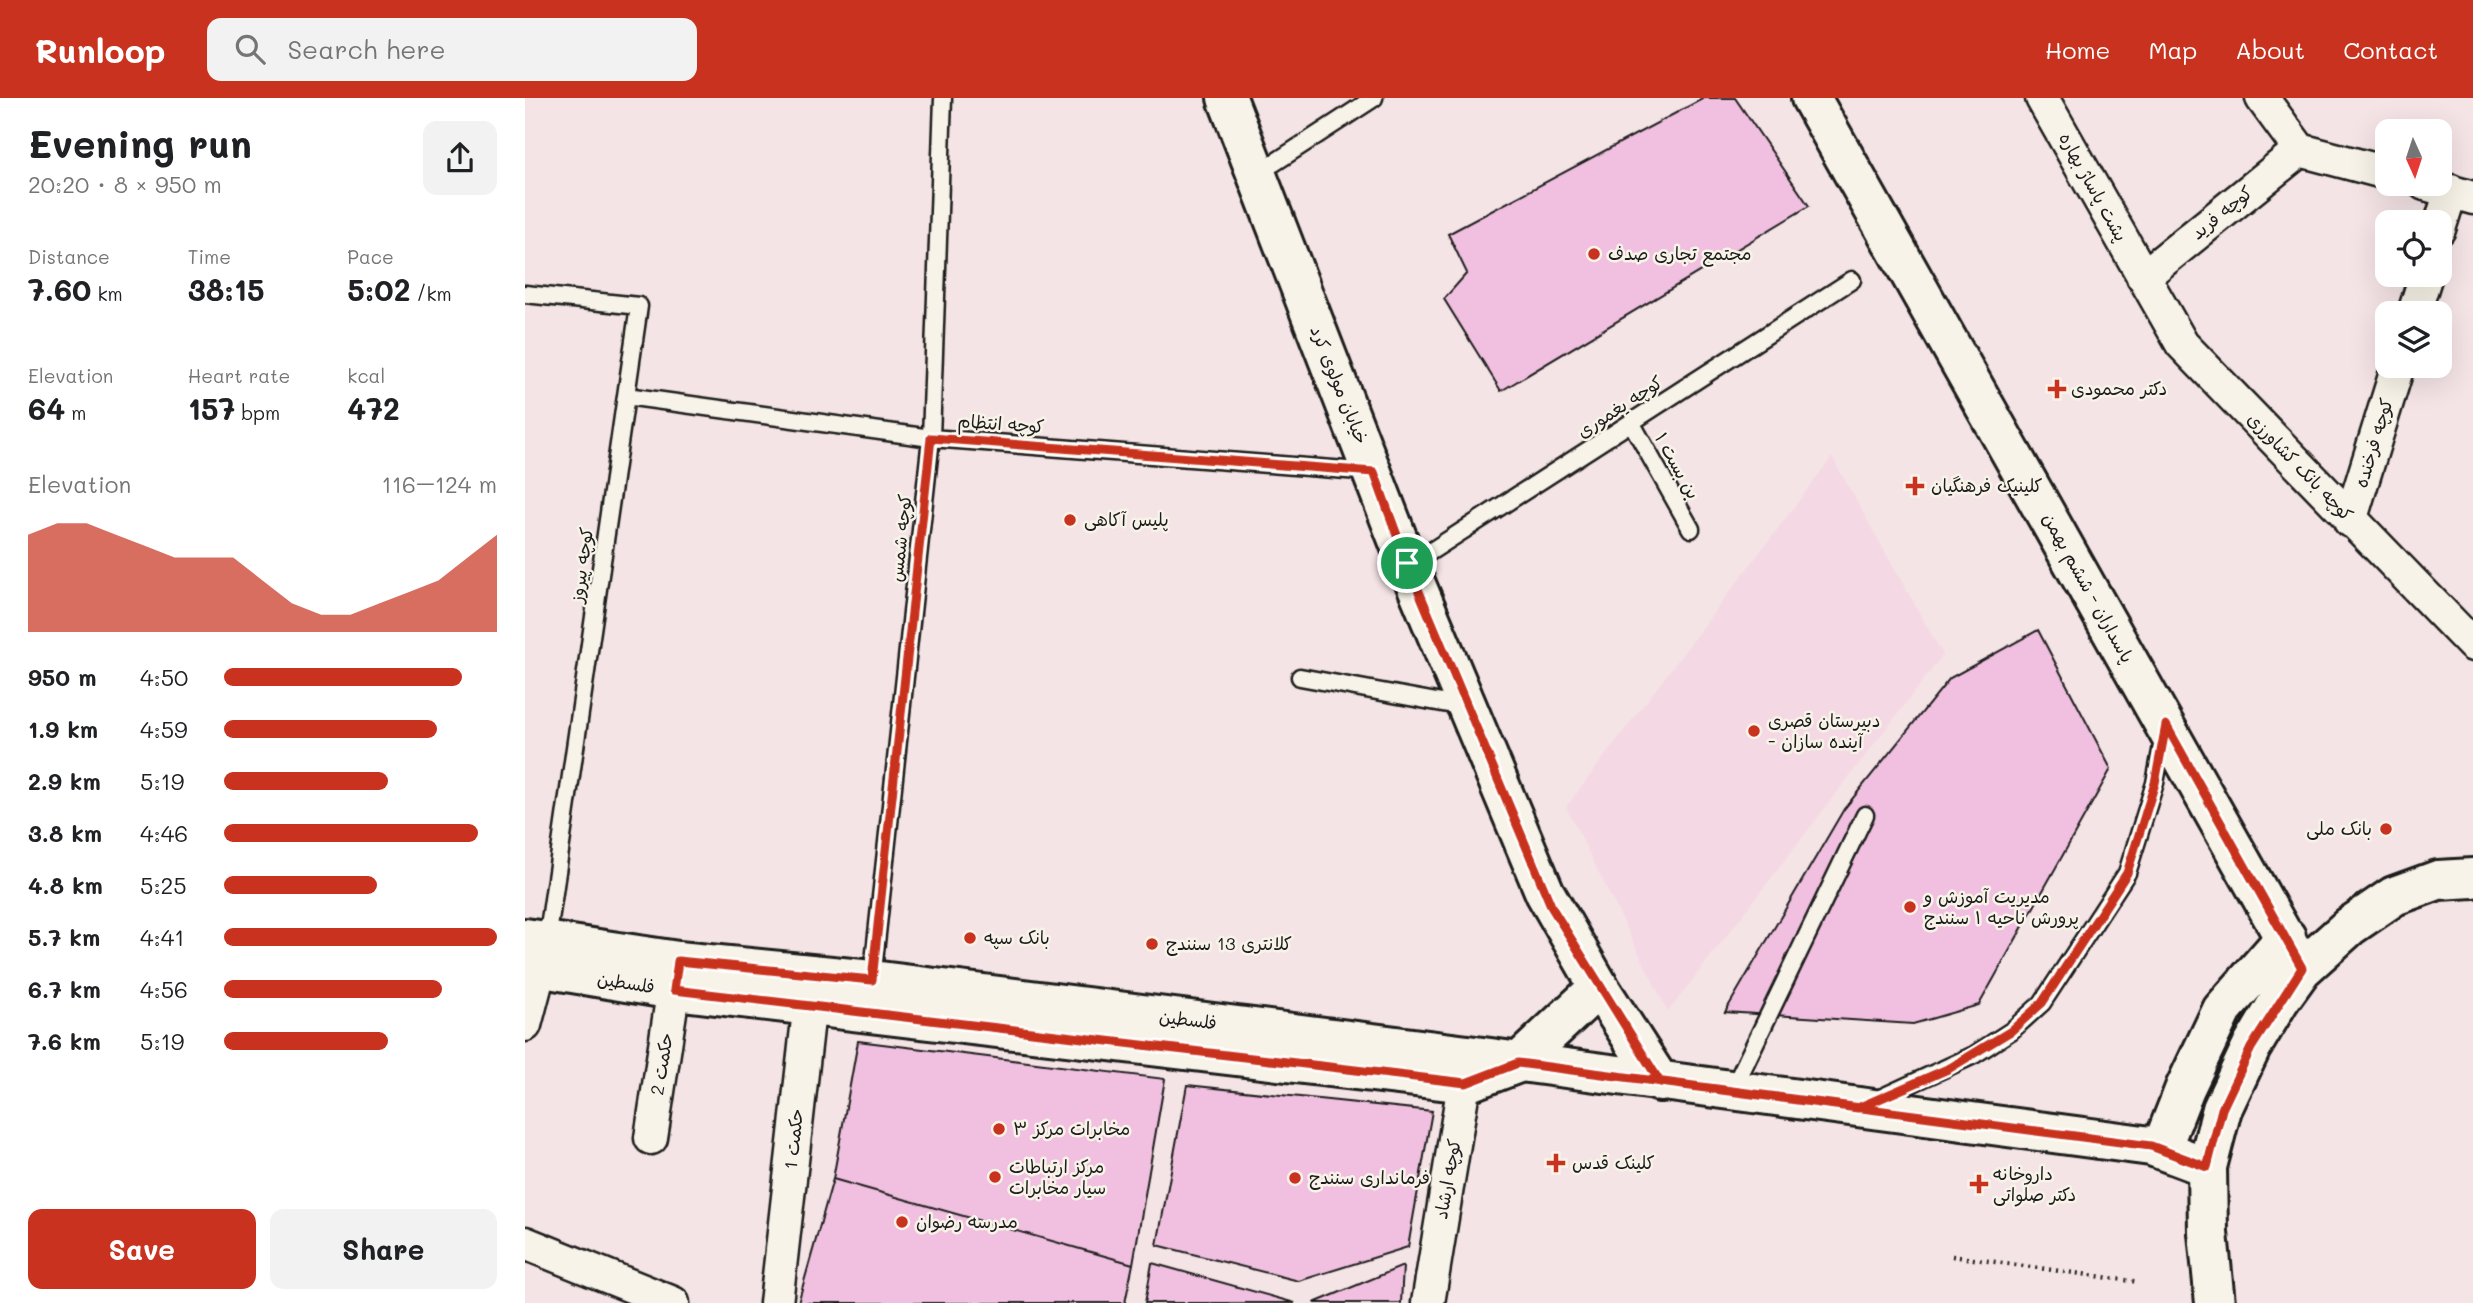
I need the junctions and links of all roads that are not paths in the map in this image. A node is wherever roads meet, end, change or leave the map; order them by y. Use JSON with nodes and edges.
{"nodes":[{"id":1,"x":943,"y":98,"type":"edge"},
{"id":2,"x":1227,"y":98,"type":"edge"},
{"id":3,"x":1374,"y":98,"type":"edge"},
{"id":4,"x":1811,"y":98,"type":"edge"},
{"id":5,"x":2042,"y":98,"type":"edge"},
{"id":6,"x":2262,"y":98,"type":"edge"},
{"id":7,"x":2300,"y":150,"type":"junction"},
{"id":8,"x":1253,"y":170,"type":"junction"},
{"id":9,"x":2375,"y":170,"type":"edge"},
{"id":10,"x":2143,"y":277,"type":"junction"},
{"id":11,"x":1852,"y":279,"type":"dead end"},
{"id":12,"x":525,"y":294,"type":"edge"},
{"id":13,"x":2394,"y":378,"type":"edge"},
{"id":14,"x":627,"y":396,"type":"junction"},
{"id":15,"x":1630,"y":422,"type":"junction"},
{"id":16,"x":931,"y":438,"type":"junction"},
{"id":17,"x":1374,"y":472,"type":"junction"},
{"id":18,"x":2350,"y":521,"type":"junction"},
{"id":19,"x":1691,"y":529,"type":"dead end"},
{"id":20,"x":1407,"y":563,"type":"junction"},
{"id":21,"x":2473,"y":645,"type":"edge"},
{"id":22,"x":1300,"y":677,"type":"dead end"},
{"id":23,"x":1466,"y":708,"type":"junction"},
{"id":24,"x":2166,"y":725,"type":"junction"},
{"id":25,"x":1865,"y":815,"type":"dead end"},
{"id":26,"x":2473,"y":878,"type":"edge"},
{"id":27,"x":2294,"y":953,"type":"junction"},
{"id":28,"x":534,"y":954,"type":"edge"},
{"id":29,"x":676,"y":976,"type":"junction"},
{"id":30,"x":872,"y":980,"type":"junction"},
{"id":31,"x":1599,"y":987,"type":"junction"},
{"id":32,"x":811,"y":990,"type":"junction"},
{"id":33,"x":525,"y":1025,"type":"edge"},
{"id":34,"x":1518,"y":1063,"type":"junction"},
{"id":35,"x":1467,"y":1069,"type":"junction"},
{"id":36,"x":1660,"y":1082,"type":"junction"},
{"id":37,"x":1731,"y":1091,"type":"junction"},
{"id":38,"x":1858,"y":1108,"type":"junction"},
{"id":39,"x":651,"y":1138,"type":"dead end"},
{"id":40,"x":2161,"y":1149,"type":"junction"},
{"id":41,"x":2207,"y":1167,"type":"junction"},
{"id":42,"x":525,"y":1242,"type":"edge"},
{"id":43,"x":673,"y":1303,"type":"edge"},
{"id":44,"x":776,"y":1303,"type":"edge"},
{"id":45,"x":1428,"y":1303,"type":"edge"},
{"id":46,"x":2215,"y":1303,"type":"edge"}],
"edges":[{"from":1,"to":16,"type":"lane","name":"کوچه شمس"},
{"from":2,"to":8,"type":"main road","name":"خیابان مولوی کرد"},
{"from":3,"to":8,"type":"lane"},
{"from":4,"to":24,"type":"main road","name":"پاسداران - ششم بهمن"},
{"from":5,"to":10,"type":"street","name":"پشت پاساژ بهاره"},
{"from":6,"to":7,"type":"street"},
{"from":7,"to":9,"type":"street"},
{"from":7,"to":10,"type":"street","name":"کوچه فرید"},
{"from":8,"to":17,"type":"main road","name":"خیابان مولوی کرد"},
{"from":10,"to":18,"type":"street","name":"کوچه بانک کشاورزی"},
{"from":11,"to":15,"type":"lane","name":"کوچه یغموری"},
{"from":12,"to":14,"type":"lane","name":"کوچه پیروز"},
{"from":13,"to":18,"type":"street","name":"کوچه فرخنده"},
{"from":14,"to":16,"type":"lane","name":"کوچه انتظام"},
{"from":14,"to":28,"type":"lane","name":"کوچه پیروز"},
{"from":15,"to":19,"type":"lane","name":"بن بست ۱"},
{"from":15,"to":20,"type":"lane","name":"کوچه یغموری"},
{"from":16,"to":17,"type":"lane","name":"کوچه انتظام"},
{"from":16,"to":30,"type":"lane","name":"کوچه شمس"},
{"from":17,"to":20,"type":"main road","name":"خیابان مولوی کرد"},
{"from":18,"to":21,"type":"street","name":"کوچه بانک کشاورزی"},
{"from":20,"to":23,"type":"main road","name":"خیابان مولوی کرد"},
{"from":22,"to":23,"type":"lane"},
{"from":23,"to":31,"type":"main road","name":"خیابان مولوی کرد"},
{"from":24,"to":27,"type":"main road","name":"پاسداران - ششم بهمن"},
{"from":24,"to":38,"type":"lane"},
{"from":25,"to":37,"type":"lane"},
{"from":26,"to":27,"type":"main road"},
{"from":27,"to":40,"type":"main road"},
{"from":27,"to":41,"type":"main road"},
{"from":28,"to":29,"type":"main road","name":"فلسطین"},
{"from":28,"to":33,"type":"street"},
{"from":29,"to":32,"type":"main road","name":"فلسطین"},
{"from":29,"to":39,"type":"street","name":"حکمت 2"},
{"from":30,"to":32,"type":"main road","name":"فلسطین"},
{"from":30,"to":35,"type":"main road","name":"فلسطین"},
{"from":31,"to":34,"type":"main road"},
{"from":31,"to":36,"type":"main road","name":"خیابان مولوی کرد"},
{"from":32,"to":35,"type":"main road","name":"فلسطین"},
{"from":32,"to":44,"type":"street","name":"حکمت 1"},
{"from":34,"to":35,"type":"main road","name":"فلسطین"},
{"from":34,"to":36,"type":"main road","name":"فلسطین"},
{"from":35,"to":45,"type":"street","name":"کوچه ارشاد"},
{"from":36,"to":37,"type":"main road","name":"فلسطین"},
{"from":37,"to":38,"type":"main road","name":"فلسطین"},
{"from":38,"to":40,"type":"main road","name":"فلسطین"},
{"from":40,"to":41,"type":"main road","name":"فلسطین"},
{"from":41,"to":46,"type":"main road"},
{"from":42,"to":43,"type":"street"}]}
